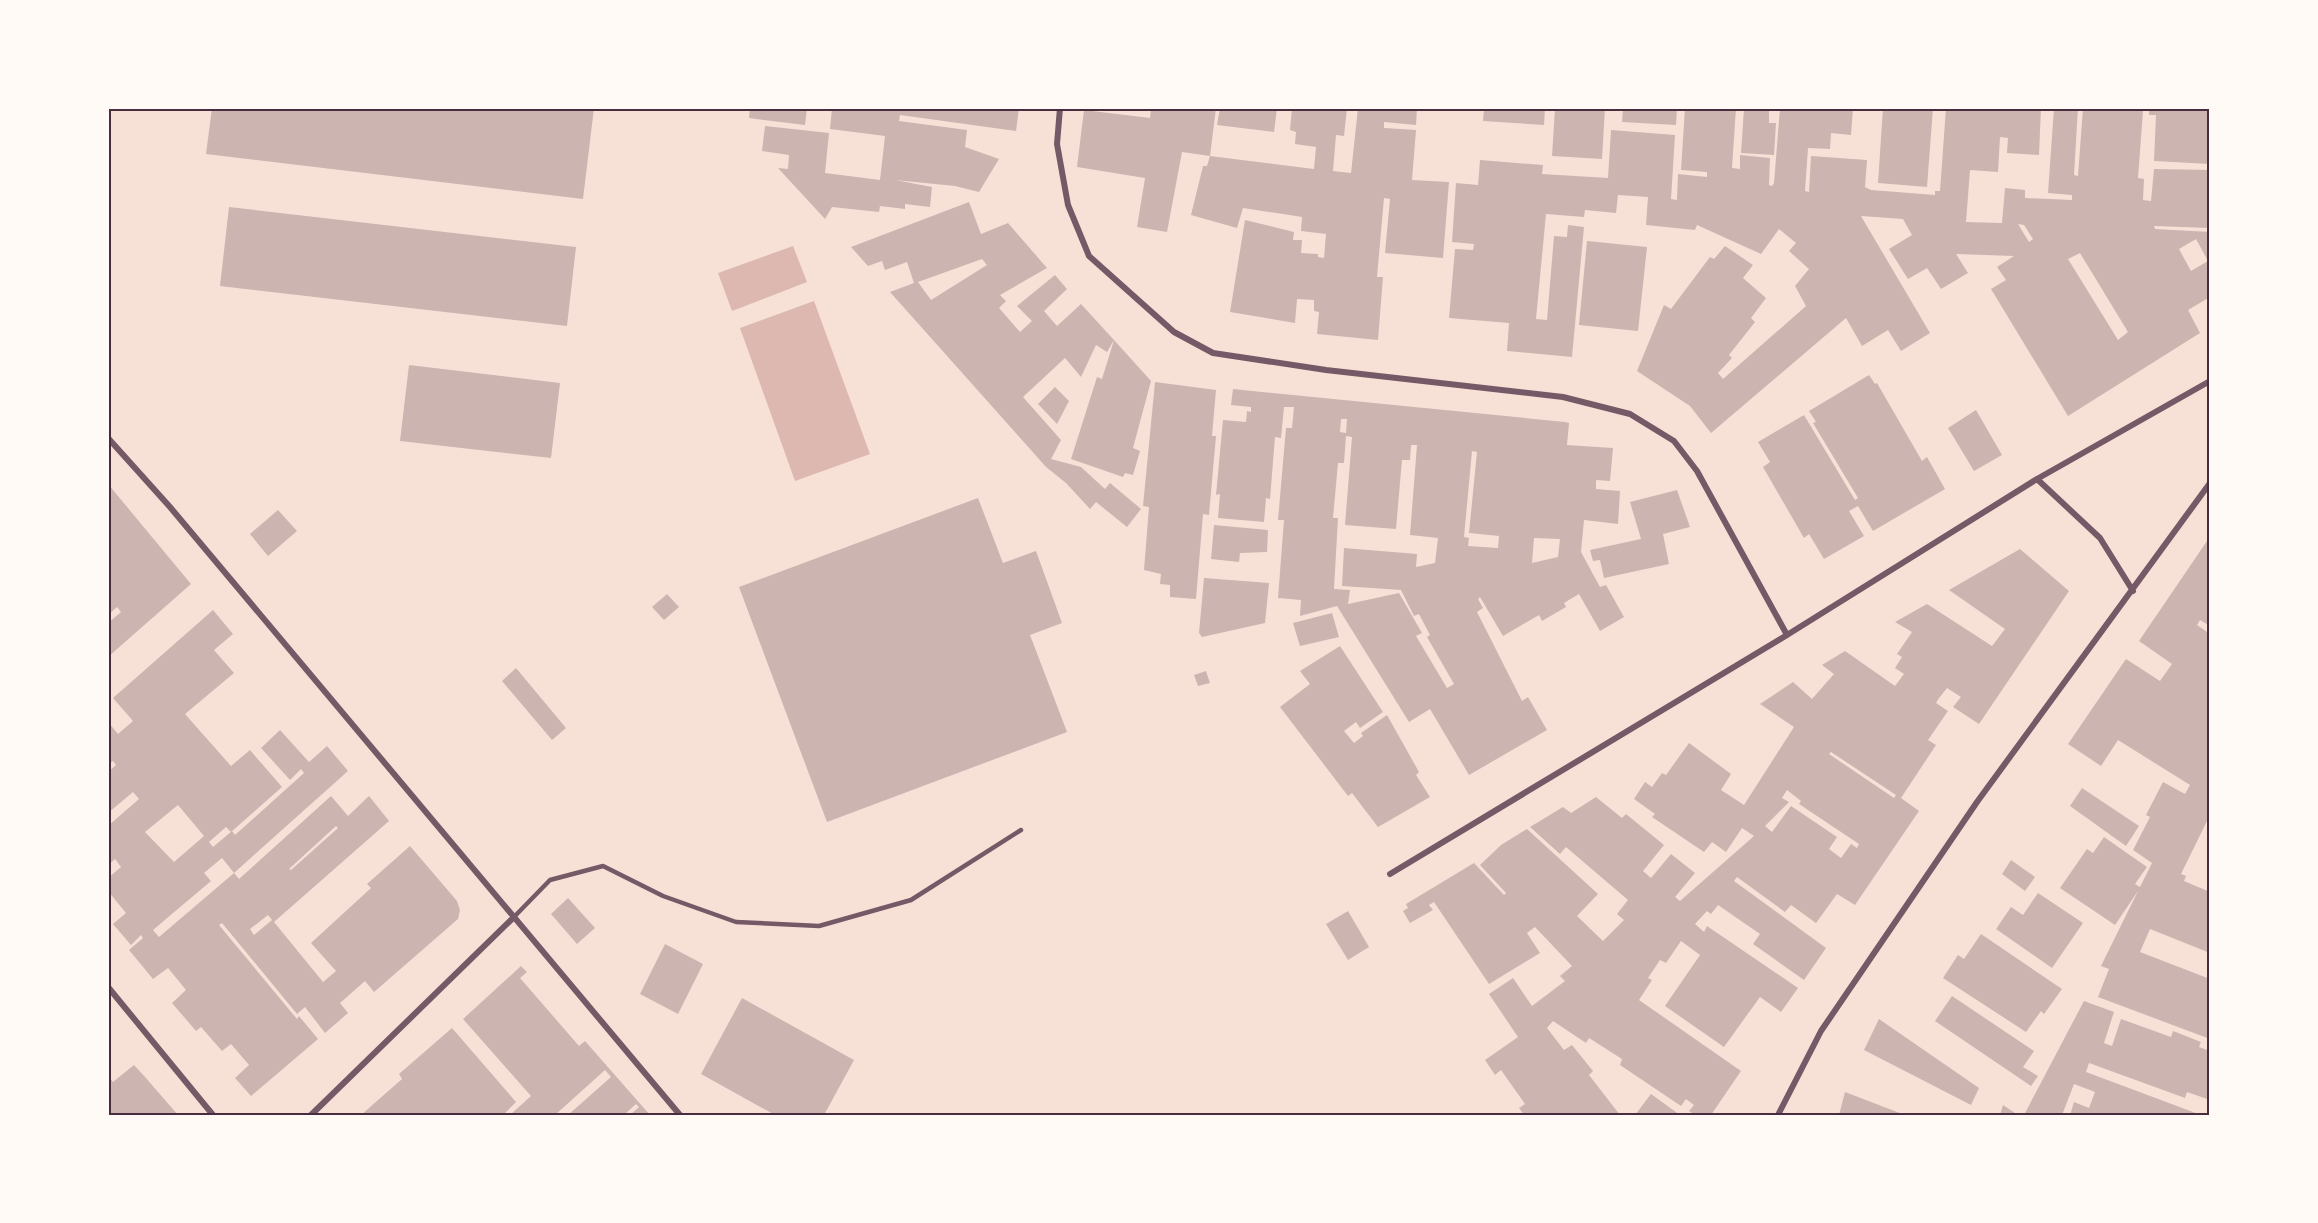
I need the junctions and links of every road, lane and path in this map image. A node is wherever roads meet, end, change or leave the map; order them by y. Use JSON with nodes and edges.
{"nodes":[{"id":1,"x":1060,"y":108,"type":"edge"},
{"id":2,"x":2210,"y":381,"type":"edge"},
{"id":3,"x":108,"y":438,"type":"edge"},
{"id":4,"x":2037,"y":479,"type":"junction"},
{"id":5,"x":2210,"y":483,"type":"edge"},
{"id":6,"x":2133,"y":591,"type":"junction"},
{"id":7,"x":1787,"y":635,"type":"junction"},
{"id":8,"x":1021,"y":830,"type":"dead end"},
{"id":9,"x":1390,"y":874,"type":"dead end"},
{"id":10,"x":513,"y":918,"type":"junction"},
{"id":11,"x":108,"y":987,"type":"edge"},
{"id":12,"x":213,"y":1115,"type":"edge"},
{"id":13,"x":311,"y":1115,"type":"edge"},
{"id":14,"x":680,"y":1115,"type":"edge"},
{"id":15,"x":1778,"y":1115,"type":"edge"}],
"edges":[{"from":1,"to":7,"type":"street"},
{"from":2,"to":4,"type":"street"},
{"from":3,"to":10,"type":"street"},
{"from":4,"to":6,"type":"street"},
{"from":4,"to":7,"type":"street"},
{"from":5,"to":6,"type":"street"},
{"from":6,"to":15,"type":"street"},
{"from":7,"to":9,"type":"street"},
{"from":8,"to":10,"type":"lane"},
{"from":10,"to":13,"type":"street"},
{"from":10,"to":14,"type":"street"},
{"from":11,"to":12,"type":"street"}]}
